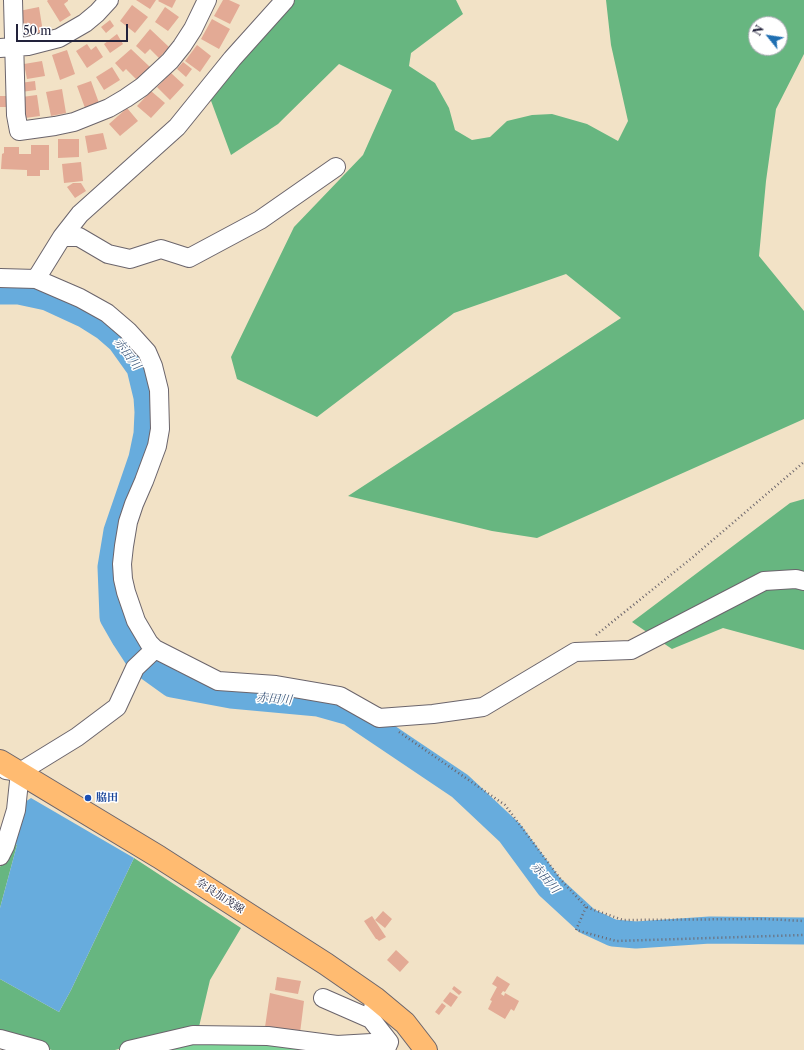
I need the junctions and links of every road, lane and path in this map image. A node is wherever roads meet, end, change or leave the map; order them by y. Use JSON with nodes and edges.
{"nodes":[{"id":1,"x":12,"y":0,"type":"edge"},
{"id":2,"x":109,"y":0,"type":"edge"},
{"id":3,"x":207,"y":0,"type":"edge"},
{"id":4,"x":285,"y":0,"type":"edge"},
{"id":5,"x":7,"y":48,"type":"edge"},
{"id":6,"x":336,"y":167,"type":"dead end"},
{"id":7,"x":62,"y":237,"type":"junction"},
{"id":8,"x":0,"y":278,"type":"edge"},
{"id":9,"x":36,"y":279,"type":"junction"},
{"id":10,"x":804,"y":462,"type":"edge"},
{"id":11,"x":804,"y":581,"type":"edge"},
{"id":12,"x":155,"y":649,"type":"junction"},
{"id":13,"x":575,"y":652,"type":"junction"},
{"id":14,"x":380,"y":718,"type":"junction"},
{"id":15,"x":0,"y":761,"type":"edge"},
{"id":16,"x":10,"y":770,"type":"edge"},
{"id":17,"x":0,"y":856,"type":"edge"},
{"id":18,"x":586,"y":908,"type":"junction"},
{"id":19,"x":804,"y":920,"type":"edge"},
{"id":20,"x":804,"y":936,"type":"edge"},
{"id":21,"x":323,"y":998,"type":"dead end"},
{"id":22,"x":375,"y":998,"type":"junction"},
{"id":23,"x":371,"y":1019,"type":"junction"},
{"id":24,"x":0,"y":1039,"type":"edge"},
{"id":25,"x":387,"y":1046,"type":"edge"},
{"id":26,"x":40,"y":1050,"type":"edge"},
{"id":27,"x":129,"y":1050,"type":"edge"},
{"id":28,"x":426,"y":1050,"type":"edge"}],
"edges":[{"from":1,"to":5,"type":"street"},
{"from":2,"to":5,"type":"street"},
{"from":3,"to":5,"type":"street"},
{"from":4,"to":7,"type":"street"},
{"from":6,"to":7,"type":"street"},
{"from":7,"to":9,"type":"street"},
{"from":8,"to":9,"type":"street"},
{"from":9,"to":12,"type":"street"},
{"from":10,"to":13,"type":"path"},
{"from":11,"to":13,"type":"street"},
{"from":12,"to":14,"type":"street"},
{"from":12,"to":16,"type":"street"},
{"from":13,"to":14,"type":"street"},
{"from":14,"to":18,"type":"path"},
{"from":15,"to":16,"type":"main road","name":"奈良加茂線"},
{"from":16,"to":17,"type":"street"},
{"from":16,"to":22,"type":"main road","name":"奈良加茂線"},
{"from":18,"to":19,"type":"path"},
{"from":18,"to":20,"type":"path"},
{"from":21,"to":23,"type":"street"},
{"from":22,"to":23,"type":"street"},
{"from":22,"to":28,"type":"main road","name":"奈良加茂線"},
{"from":23,"to":25,"type":"street"},
{"from":24,"to":26,"type":"street"},
{"from":25,"to":27,"type":"street"}]}
